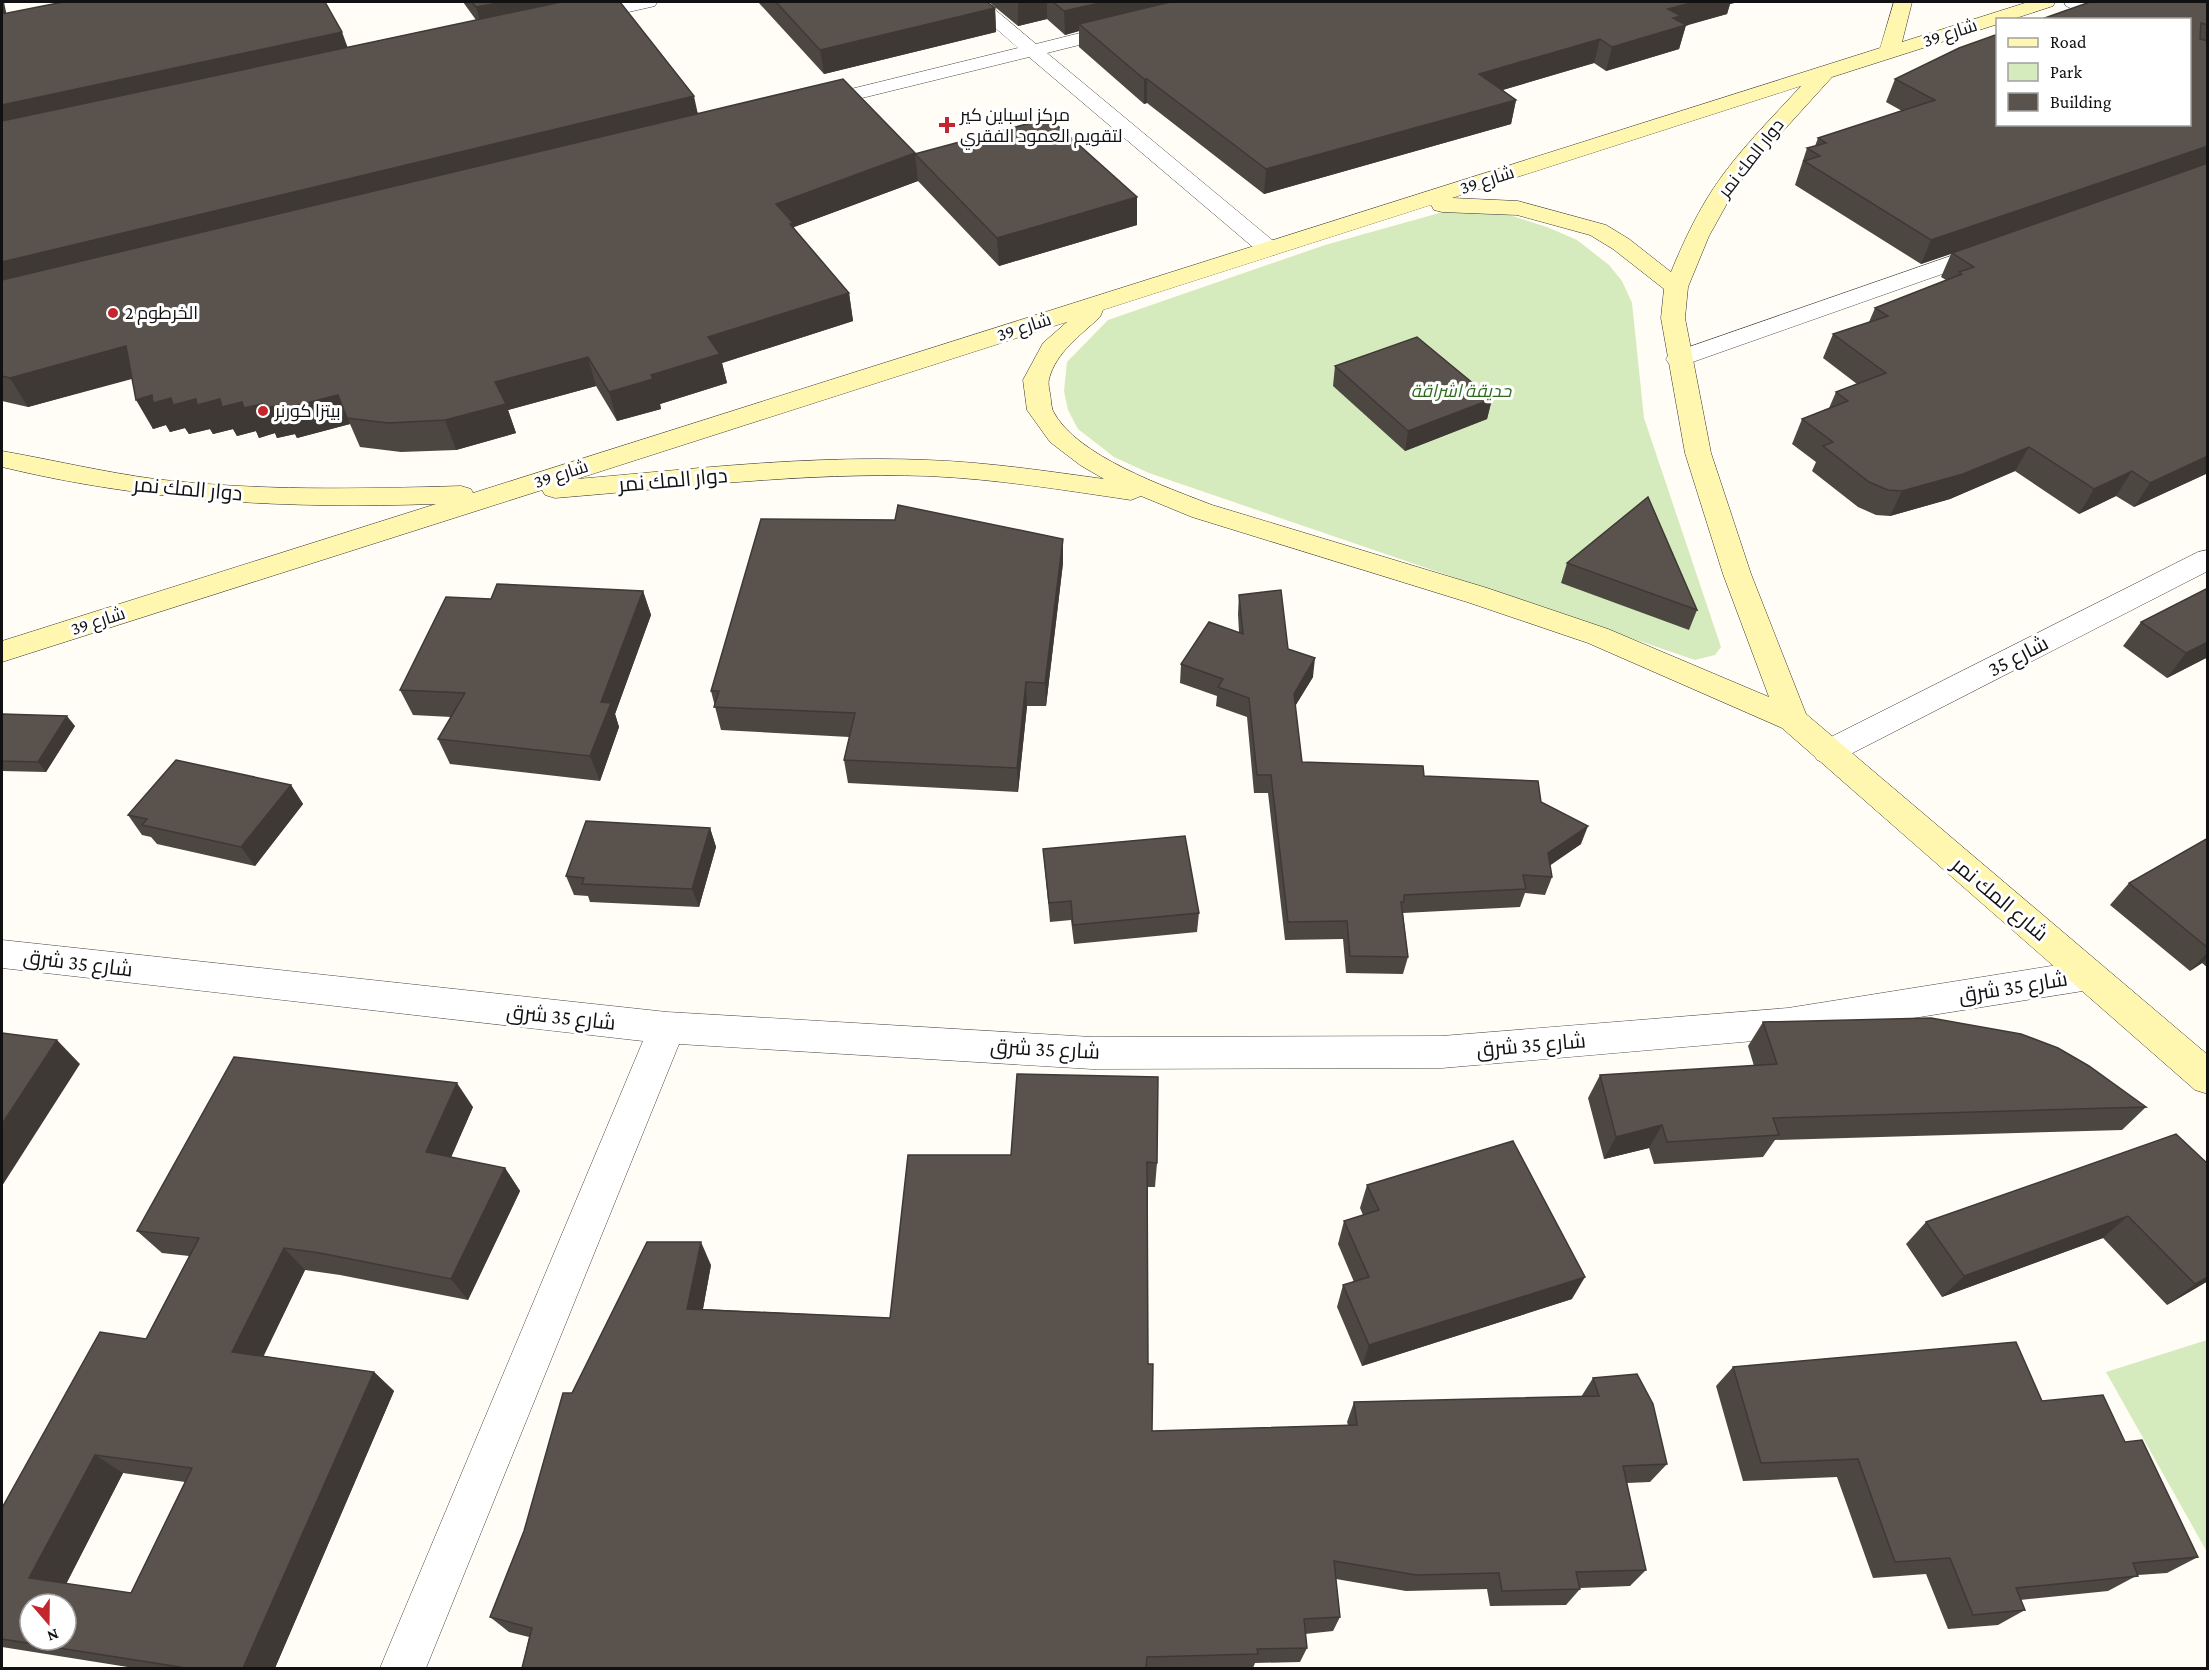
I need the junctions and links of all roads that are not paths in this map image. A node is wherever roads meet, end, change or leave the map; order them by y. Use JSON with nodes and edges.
{"nodes":[{"id":1,"x":648,"y":2,"type":"edge"},
{"id":2,"x":975,"y":2,"type":"edge"},
{"id":3,"x":1903,"y":2,"type":"edge"},
{"id":4,"x":2046,"y":2,"type":"edge"},
{"id":5,"x":2073,"y":2,"type":"edge"},
{"id":6,"x":1972,"y":6,"type":"dead end"},
{"id":7,"x":1998,"y":18,"type":"joint"},
{"id":8,"x":2109,"y":18,"type":"edge"},
{"id":9,"x":1996,"y":19,"type":"edge"},
{"id":10,"x":556,"y":22,"type":"edge"},
{"id":11,"x":1142,"y":23,"type":"edge"},
{"id":12,"x":1032,"y":50,"type":"junction"},
{"id":13,"x":1889,"y":52,"type":"junction"},
{"id":14,"x":1826,"y":72,"type":"junction"},
{"id":15,"x":788,"y":110,"type":"edge"},
{"id":16,"x":1388,"y":211,"type":"junction"},
{"id":17,"x":2005,"y":244,"type":"edge"},
{"id":18,"x":1269,"y":249,"type":"junction"},
{"id":19,"x":1676,"y":287,"type":"junction"},
{"id":20,"x":1110,"y":299,"type":"junction"},
{"id":21,"x":1678,"y":359,"type":"junction"},
{"id":22,"x":2,"y":459,"type":"edge"},
{"id":23,"x":498,"y":494,"type":"junction"},
{"id":24,"x":1165,"y":497,"type":"junction"},
{"id":25,"x":2208,"y":559,"type":"edge"},
{"id":26,"x":2,"y":652,"type":"edge"},
{"id":27,"x":1793,"y":720,"type":"junction"},
{"id":28,"x":1828,"y":752,"type":"junction"},
{"id":29,"x":2,"y":954,"type":"edge"},
{"id":30,"x":2089,"y":975,"type":"junction"},
{"id":31,"x":667,"y":1028,"type":"junction"},
{"id":32,"x":2208,"y":1078,"type":"edge"},
{"id":33,"x":403,"y":1668,"type":"edge"}],
"edges":[{"from":1,"to":10,"type":"street"},
{"from":2,"to":12,"type":"street"},
{"from":3,"to":13,"type":"street"},
{"from":4,"to":7,"type":"street","name":"شارع 39"},
{"from":5,"to":8,"type":"street"},
{"from":6,"to":7,"type":"street"},
{"from":9,"to":13,"type":"street","name":"شارع 39"},
{"from":11,"to":12,"type":"street"},
{"from":12,"to":15,"type":"street"},
{"from":12,"to":18,"type":"street"},
{"from":13,"to":14,"type":"street","name":"شارع 39"},
{"from":14,"to":16,"type":"street","name":"شارع 39"},
{"from":14,"to":19,"type":"street","name":"دوار المك نمر"},
{"from":16,"to":18,"type":"street","name":"شارع 39"},
{"from":16,"to":19,"type":"street"},
{"from":17,"to":21,"type":"street"},
{"from":18,"to":20,"type":"street","name":"شارع 39"},
{"from":19,"to":21,"type":"street","name":"دوار المك نمر"},
{"from":20,"to":23,"type":"street","name":"شارع 39"},
{"from":20,"to":24,"type":"street"},
{"from":21,"to":27,"type":"street","name":"دوار المك نمر"},
{"from":22,"to":23,"type":"street","name":"دوار المك نمر"},
{"from":23,"to":24,"type":"street","name":"دوار المك نمر"},
{"from":23,"to":26,"type":"street","name":"شارع 39"},
{"from":24,"to":27,"type":"street"},
{"from":25,"to":28,"type":"street","name":"شارع 35"},
{"from":27,"to":28,"type":"street","name":"شارع المك نمر"},
{"from":28,"to":30,"type":"street","name":"شارع المك نمر"},
{"from":29,"to":31,"type":"street","name":"شارع 35 شرق"},
{"from":30,"to":31,"type":"street","name":"شارع 35 شرق"},
{"from":30,"to":32,"type":"street","name":"شارع المك نمر"},
{"from":31,"to":33,"type":"street"}]}
